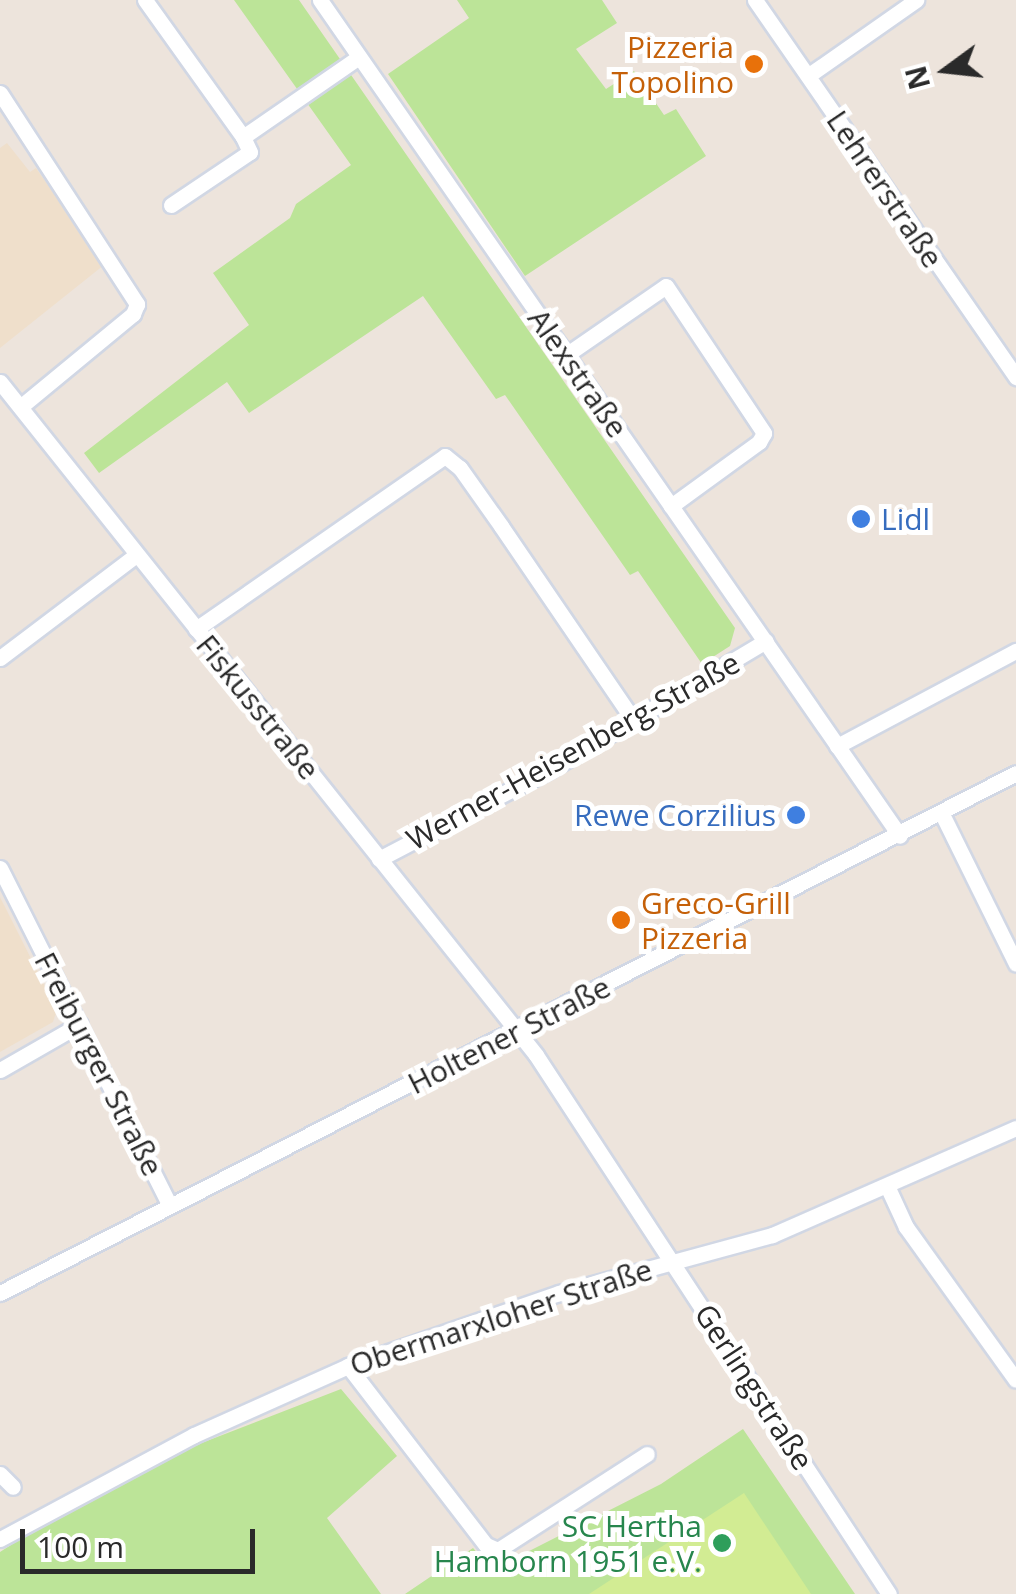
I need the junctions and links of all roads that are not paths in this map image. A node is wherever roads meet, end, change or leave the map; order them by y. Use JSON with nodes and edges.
{"nodes":[{"id":1,"x":145,"y":0,"type":"edge"},
{"id":2,"x":320,"y":0,"type":"edge"},
{"id":3,"x":754,"y":0,"type":"edge"},
{"id":4,"x":916,"y":0,"type":"edge"},
{"id":5,"x":360,"y":57,"type":"junction"},
{"id":6,"x":808,"y":75,"type":"junction"},
{"id":7,"x":0,"y":92,"type":"edge"},
{"id":8,"x":243,"y":137,"type":"junction"},
{"id":9,"x":171,"y":205,"type":"dead end"},
{"id":10,"x":566,"y":355,"type":"junction"},
{"id":11,"x":1016,"y":378,"type":"edge"},
{"id":12,"x":0,"y":382,"type":"edge"},
{"id":13,"x":20,"y":407,"type":"junction"},
{"id":14,"x":671,"y":506,"type":"junction"},
{"id":15,"x":136,"y":555,"type":"junction"},
{"id":16,"x":196,"y":629,"type":"junction"},
{"id":17,"x":766,"y":641,"type":"junction"},
{"id":18,"x":1016,"y":651,"type":"edge"},
{"id":19,"x":0,"y":658,"type":"edge"},
{"id":20,"x":634,"y":721,"type":"junction"},
{"id":21,"x":837,"y":746,"type":"junction"},
{"id":22,"x":1016,"y":773,"type":"edge"},
{"id":23,"x":942,"y":814,"type":"junction"},
{"id":24,"x":900,"y":836,"type":"junction"},
{"id":25,"x":379,"y":859,"type":"junction"},
{"id":26,"x":0,"y":868,"type":"edge"},
{"id":27,"x":1016,"y":964,"type":"edge"},
{"id":28,"x":80,"y":1024,"type":"junction"},
{"id":29,"x":517,"y":1030,"type":"junction"},
{"id":30,"x":0,"y":1070,"type":"edge"},
{"id":31,"x":1016,"y":1128,"type":"edge"},
{"id":32,"x":888,"y":1188,"type":"junction"},
{"id":33,"x":170,"y":1206,"type":"junction"},
{"id":34,"x":673,"y":1262,"type":"junction"},
{"id":35,"x":0,"y":1293,"type":"edge"},
{"id":36,"x":348,"y":1366,"type":"junction"},
{"id":37,"x":1016,"y":1380,"type":"edge"},
{"id":38,"x":648,"y":1454,"type":"dead end"},
{"id":39,"x":0,"y":1474,"type":"edge"},
{"id":40,"x":14,"y":1487,"type":"dead end"},
{"id":41,"x":0,"y":1539,"type":"edge"},
{"id":42,"x":889,"y":1594,"type":"edge"}],
"edges":[{"from":1,"to":8,"type":"street"},
{"from":2,"to":5,"type":"street","name":"Alexstraße"},
{"from":3,"to":6,"type":"street","name":"Lehrerstraße"},
{"from":4,"to":6,"type":"street"},
{"from":5,"to":8,"type":"street"},
{"from":5,"to":10,"type":"street","name":"Alexstraße"},
{"from":6,"to":11,"type":"street","name":"Lehrerstraße"},
{"from":7,"to":13,"type":"street"},
{"from":8,"to":9,"type":"street"},
{"from":10,"to":14,"type":"street","name":"Alexstraße"},
{"from":10,"to":14,"type":"street"},
{"from":12,"to":13,"type":"street","name":"Fiskusstraße"},
{"from":13,"to":15,"type":"street","name":"Fiskusstraße"},
{"from":14,"to":17,"type":"street","name":"Alexstraße"},
{"from":15,"to":16,"type":"street","name":"Fiskusstraße"},
{"from":15,"to":19,"type":"street"},
{"from":16,"to":20,"type":"street"},
{"from":16,"to":25,"type":"street","name":"Fiskusstraße"},
{"from":17,"to":20,"type":"street","name":"Werner-Heisenberg-Straße"},
{"from":17,"to":21,"type":"street","name":"Alexstraße"},
{"from":18,"to":21,"type":"street"},
{"from":20,"to":25,"type":"street","name":"Werner-Heisenberg-Straße"},
{"from":21,"to":24,"type":"street","name":"Alexstraße"},
{"from":22,"to":23,"type":"street","name":"Holtener Straße"},
{"from":23,"to":24,"type":"street","name":"Holtener Straße"},
{"from":23,"to":27,"type":"street"},
{"from":24,"to":29,"type":"street","name":"Holtener Straße"},
{"from":25,"to":29,"type":"street","name":"Fiskusstraße"},
{"from":26,"to":28,"type":"street","name":"Freiburger Straße"},
{"from":28,"to":30,"type":"street"},
{"from":28,"to":33,"type":"street","name":"Freiburger Straße"},
{"from":29,"to":33,"type":"street","name":"Holtener Straße"},
{"from":29,"to":34,"type":"street","name":"Gerlingstraße"},
{"from":31,"to":32,"type":"street","name":"Obermarxloher Straße"},
{"from":32,"to":34,"type":"street","name":"Obermarxloher Straße"},
{"from":32,"to":37,"type":"street"},
{"from":33,"to":35,"type":"street","name":"Holtener Straße"},
{"from":34,"to":36,"type":"street","name":"Obermarxloher Straße"},
{"from":34,"to":42,"type":"street","name":"Gerlingstraße"},
{"from":36,"to":38,"type":"street"},
{"from":36,"to":41,"type":"street","name":"Obermarxloher Straße"},
{"from":39,"to":40,"type":"street"}]}
